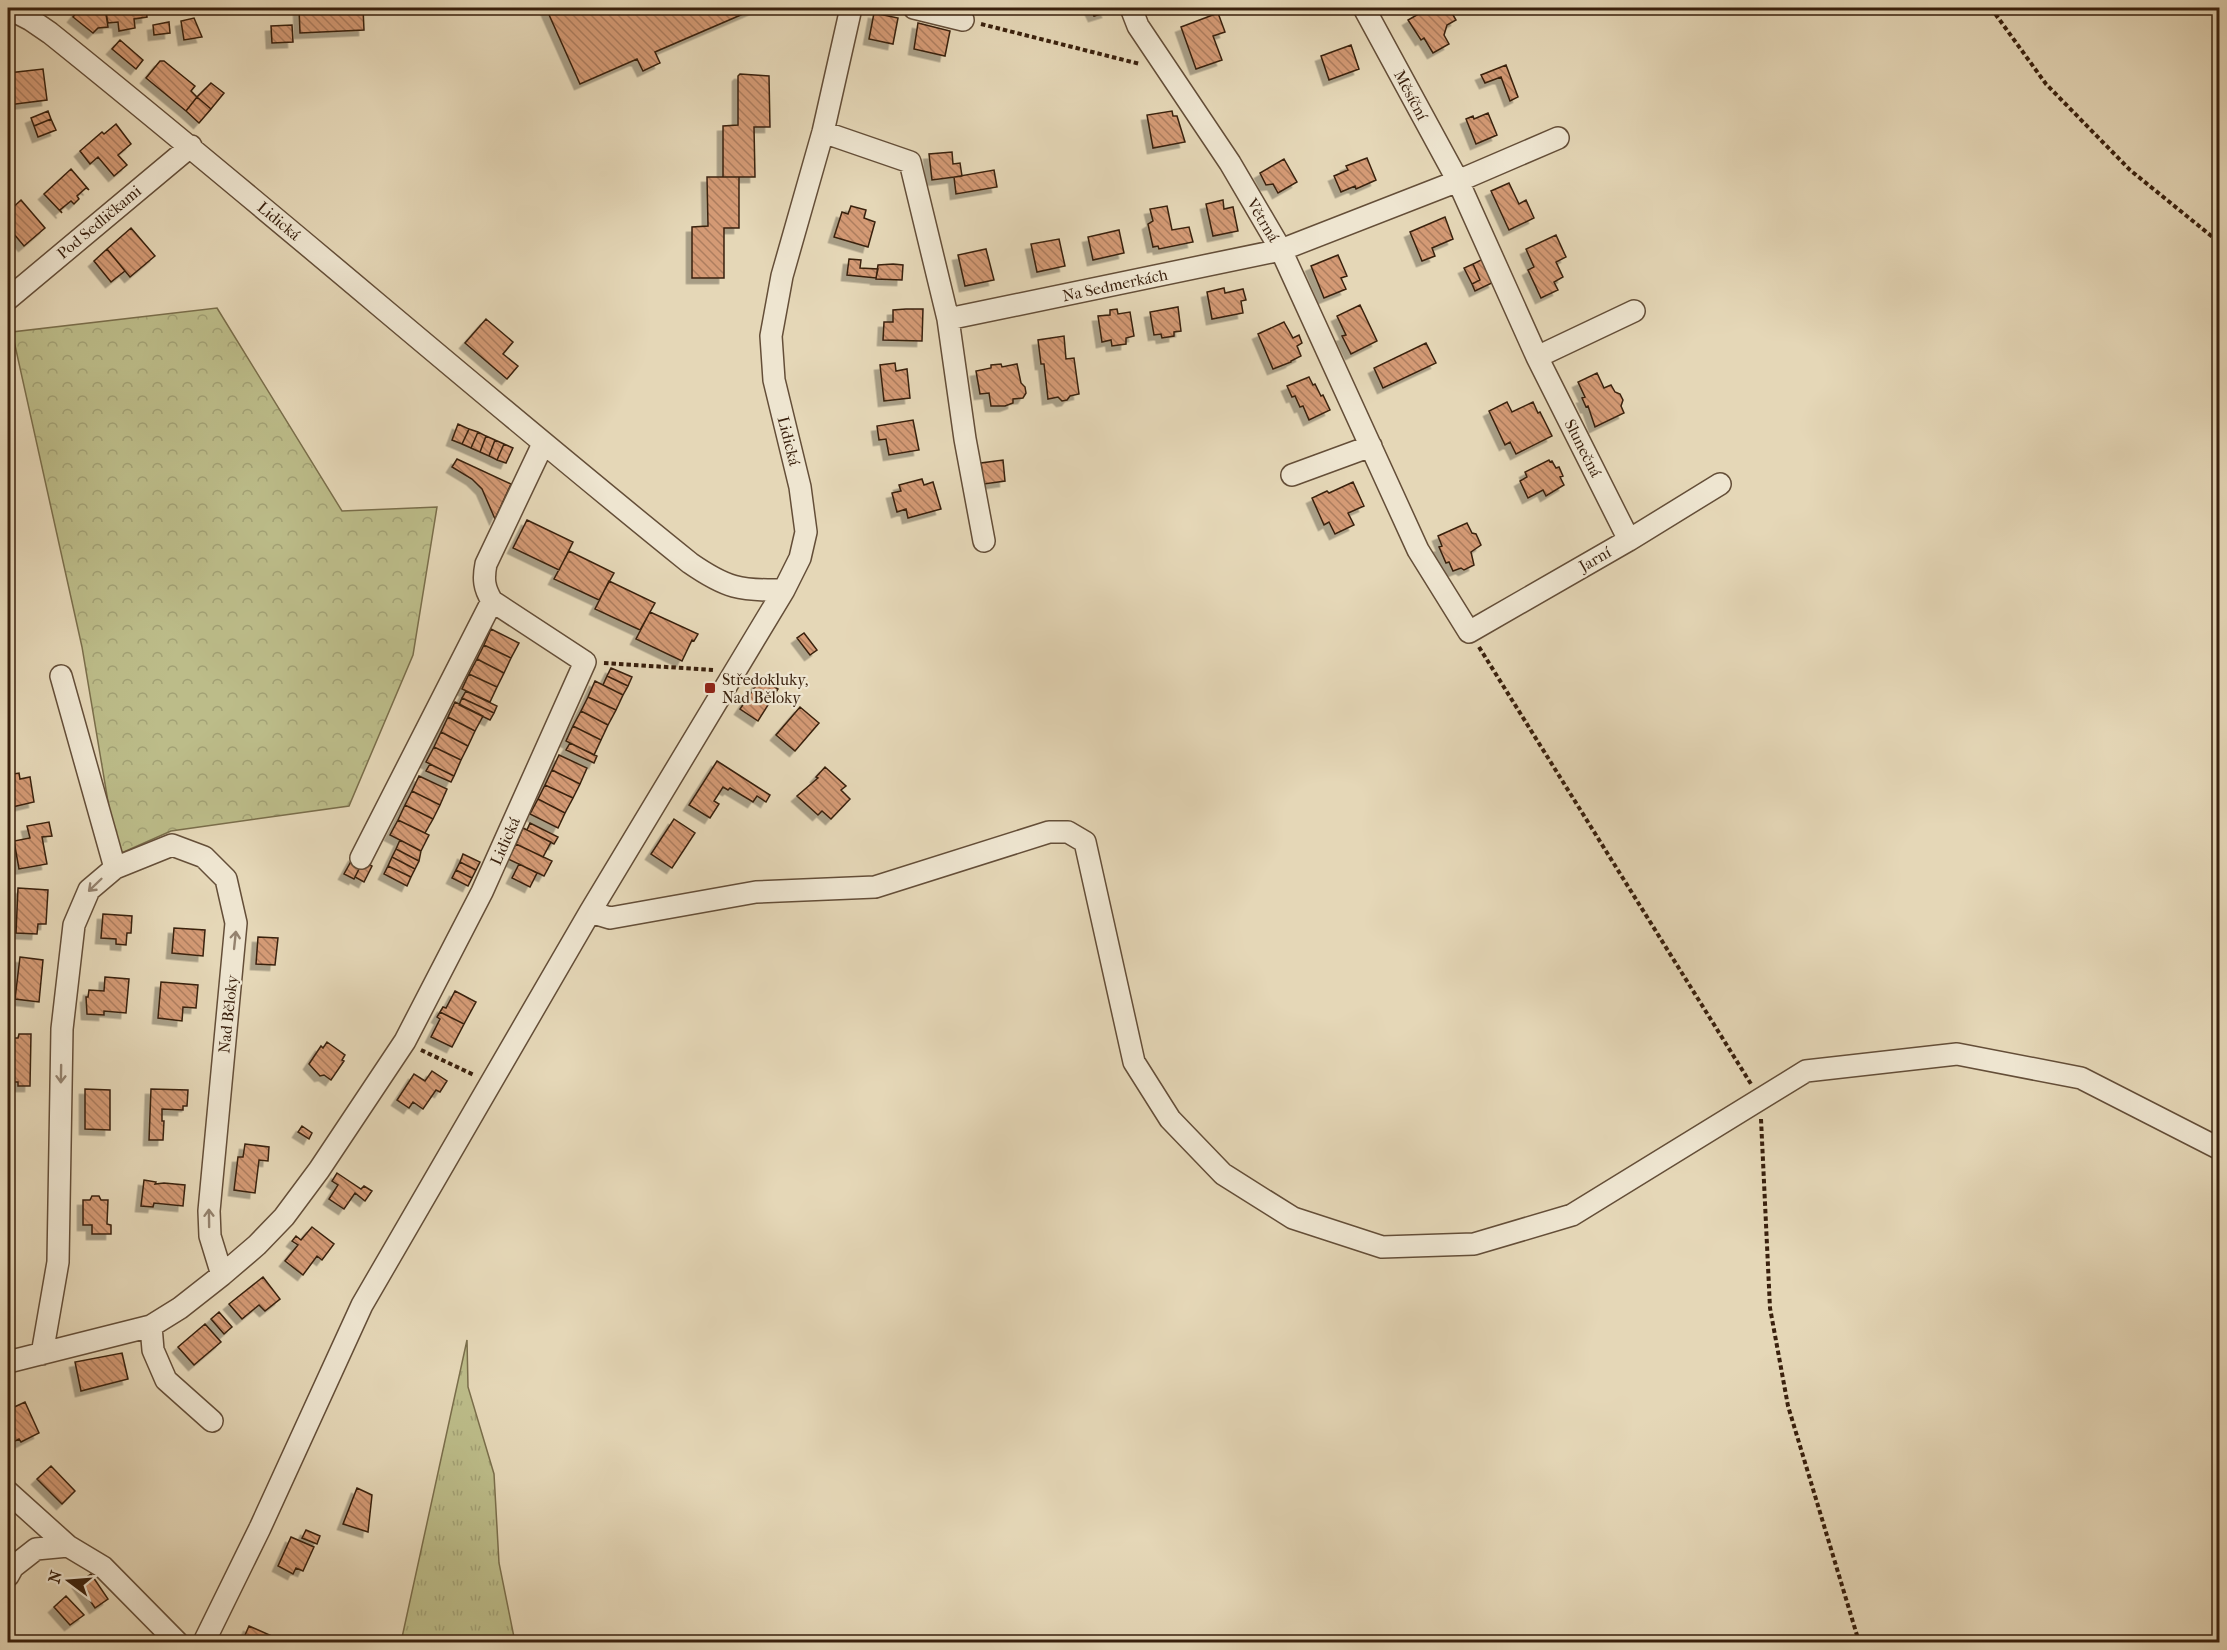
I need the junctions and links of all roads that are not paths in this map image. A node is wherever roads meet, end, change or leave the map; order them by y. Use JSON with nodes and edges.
{"nodes":[{"id":1,"x":8,"y":8,"type":"edge"},
{"id":2,"x":851,"y":8,"type":"edge"},
{"id":3,"x":914,"y":8,"type":"edge"},
{"id":4,"x":1131,"y":8,"type":"edge"},
{"id":5,"x":1365,"y":8,"type":"edge"},
{"id":6,"x":963,"y":20,"type":"road end"},
{"id":7,"x":823,"y":132,"type":"junction"},
{"id":8,"x":1558,"y":138,"type":"dead end"},
{"id":9,"x":191,"y":146,"type":"junction"},
{"id":10,"x":1458,"y":181,"type":"junction"},
{"id":11,"x":1281,"y":250,"type":"junction"},
{"id":12,"x":8,"y":299,"type":"edge"},
{"id":13,"x":1634,"y":311,"type":"dead end"},
{"id":14,"x":948,"y":319,"type":"junction"},
{"id":15,"x":1537,"y":357,"type":"junction"},
{"id":16,"x":543,"y":444,"type":"junction"},
{"id":17,"x":1371,"y":446,"type":"junction"},
{"id":18,"x":1292,"y":475,"type":"dead end"},
{"id":19,"x":1720,"y":484,"type":"dead end"},
{"id":20,"x":1629,"y":540,"type":"junction"},
{"id":21,"x":984,"y":541,"type":"dead end"},
{"id":22,"x":784,"y":590,"type":"junction"},
{"id":23,"x":492,"y":601,"type":"junction"},
{"id":24,"x":1469,"y":632,"type":"joint"},
{"id":25,"x":61,"y":676,"type":"dead end"},
{"id":26,"x":362,"y":858,"type":"dead end"},
{"id":27,"x":114,"y":868,"type":"junction"},
{"id":28,"x":590,"y":912,"type":"junction"},
{"id":29,"x":2220,"y":1149,"type":"edge"},
{"id":30,"x":222,"y":1275,"type":"junction"},
{"id":31,"x":151,"y":1326,"type":"junction"},
{"id":32,"x":42,"y":1354,"type":"junction"},
{"id":33,"x":8,"y":1362,"type":"edge"},
{"id":34,"x":212,"y":1421,"type":"dead end"},
{"id":35,"x":8,"y":1492,"type":"edge"},
{"id":36,"x":68,"y":1546,"type":"junction"},
{"id":37,"x":8,"y":1576,"type":"edge"},
{"id":38,"x":177,"y":1642,"type":"edge"},
{"id":39,"x":204,"y":1642,"type":"edge"}],
"edges":[{"from":1,"to":9,"type":"street","name":"Lidická"},
{"from":2,"to":7,"type":"street","name":"Lidická"},
{"from":3,"to":6,"type":"street"},
{"from":4,"to":11,"type":"street","name":"Větrná"},
{"from":5,"to":10,"type":"street","name":"Měsíční"},
{"from":7,"to":14,"type":"street"},
{"from":7,"to":22,"type":"street","name":"Lidická"},
{"from":8,"to":10,"type":"street"},
{"from":9,"to":12,"type":"street","name":"Pod Sedličkami"},
{"from":9,"to":16,"type":"street","name":"Lidická"},
{"from":10,"to":11,"type":"street"},
{"from":10,"to":15,"type":"street","name":"Slunečná"},
{"from":11,"to":14,"type":"street","name":"Na Sedmerkách"},
{"from":11,"to":17,"type":"street","name":"Větrná"},
{"from":13,"to":15,"type":"street"},
{"from":14,"to":21,"type":"street"},
{"from":15,"to":20,"type":"street","name":"Slunečná"},
{"from":16,"to":22,"type":"street","name":"Lidická"},
{"from":16,"to":23,"type":"street"},
{"from":17,"to":18,"type":"street"},
{"from":17,"to":24,"type":"street","name":"Větrná"},
{"from":19,"to":20,"type":"street","name":"Jarní"},
{"from":20,"to":24,"type":"street","name":"Jarní"},
{"from":22,"to":28,"type":"street"},
{"from":23,"to":26,"type":"street"},
{"from":23,"to":30,"type":"street","name":"Lidická"},
{"from":25,"to":27,"type":"street"},
{"from":30,"to":27,"type":"street","name":"Nad Běloky","one_way":true},
{"from":27,"to":32,"type":"street","name":"Nad Běloky","one_way":true},
{"from":28,"to":29,"type":"street"},
{"from":28,"to":39,"type":"street"},
{"from":30,"to":31,"type":"street"},
{"from":31,"to":32,"type":"street"},
{"from":31,"to":34,"type":"street"},
{"from":32,"to":33,"type":"street"},
{"from":35,"to":36,"type":"street"},
{"from":36,"to":37,"type":"street"},
{"from":36,"to":38,"type":"street"}]}
